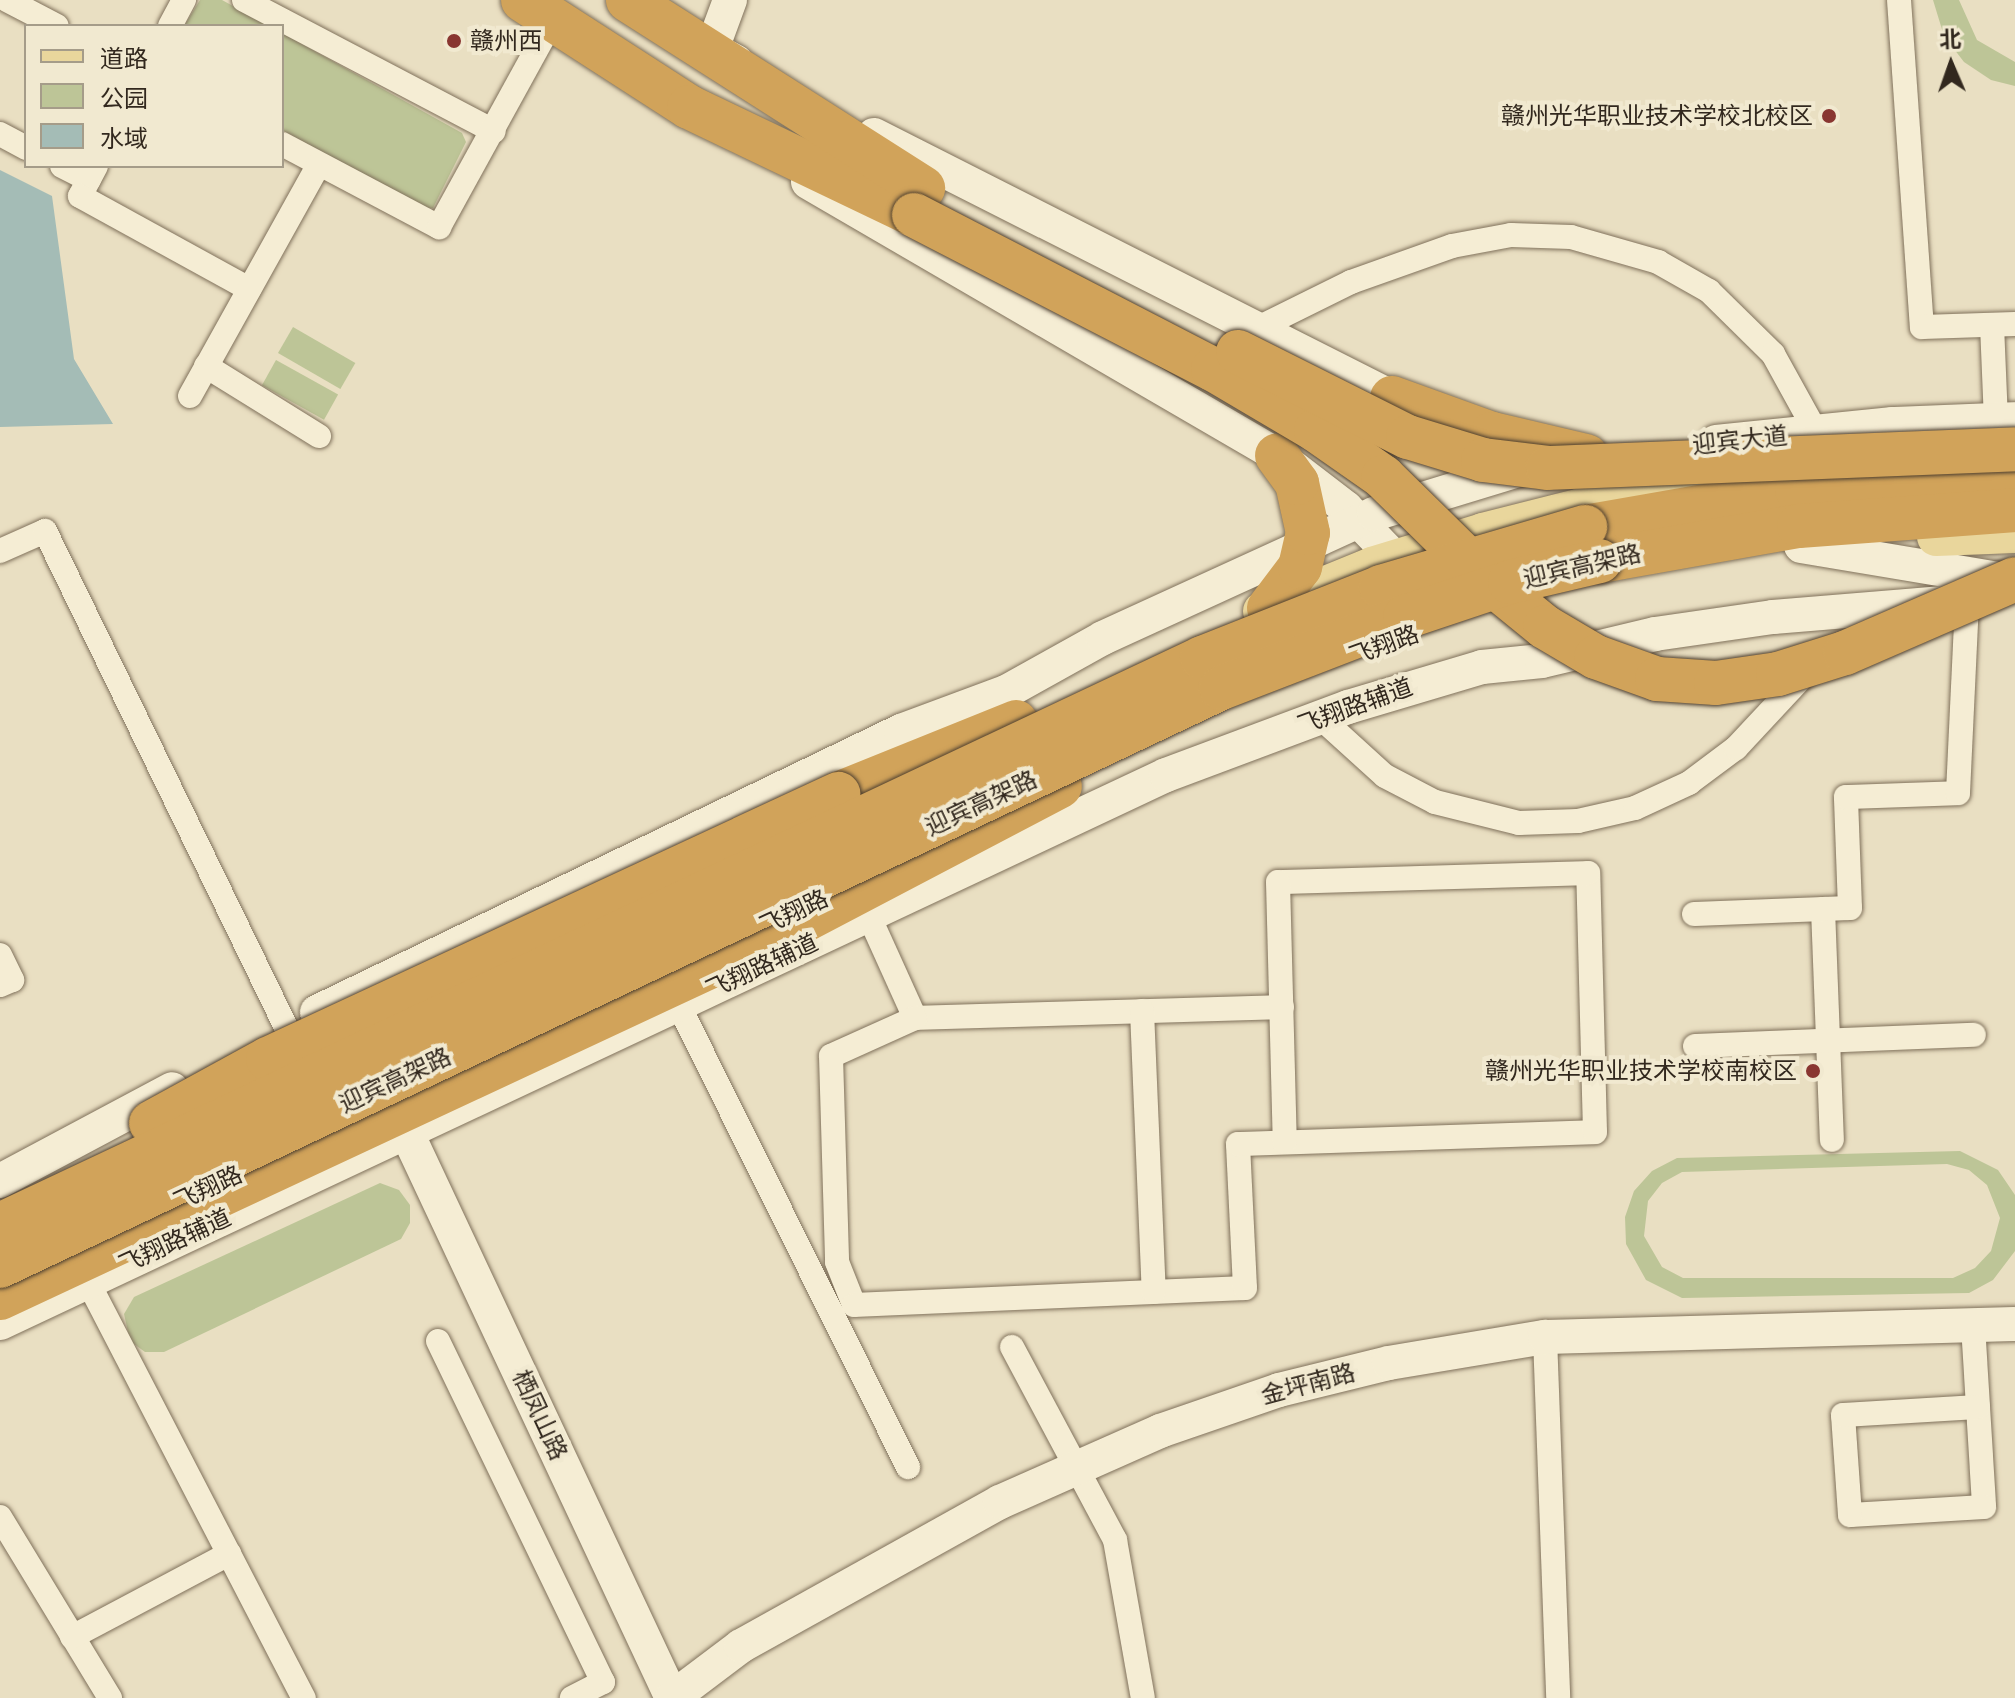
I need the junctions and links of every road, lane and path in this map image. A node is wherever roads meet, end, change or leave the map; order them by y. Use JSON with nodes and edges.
{"nodes":[{"id":1,"x":8,"y":0,"type":"edge"},
{"id":2,"x":184,"y":0,"type":"edge"},
{"id":3,"x":244,"y":0,"type":"edge"},
{"id":4,"x":628,"y":0,"type":"edge"},
{"id":5,"x":730,"y":0,"type":"edge"},
{"id":6,"x":1899,"y":0,"type":"edge"},
{"id":7,"x":538,"y":9,"type":"edge"},
{"id":8,"x":0,"y":16,"type":"edge"},
{"id":9,"x":53,"y":24,"type":"edge"},
{"id":10,"x":171,"y":24,"type":"edge"},
{"id":11,"x":712,"y":49,"type":"junction"},
{"id":12,"x":689,"y":107,"type":"junction"},
{"id":13,"x":494,"y":131,"type":"junction"},
{"id":14,"x":0,"y":134,"type":"edge"},
{"id":15,"x":284,"y":145,"type":"edge"},
{"id":16,"x":24,"y":147,"type":"edge"},
{"id":17,"x":319,"y":164,"type":"junction"},
{"id":18,"x":71,"y":168,"type":"edge"},
{"id":19,"x":93,"y":173,"type":"edge"},
{"id":20,"x":918,"y":202,"type":"junction"},
{"id":21,"x":249,"y":289,"type":"junction"},
{"id":22,"x":2003,"y":324,"type":"edge"},
{"id":23,"x":1256,"y":329,"type":"junction"},
{"id":24,"x":206,"y":366,"type":"junction"},
{"id":25,"x":190,"y":396,"type":"dead end"},
{"id":26,"x":1392,"y":398,"type":"junction"},
{"id":27,"x":2010,"y":429,"type":"edge"},
{"id":28,"x":1816,"y":432,"type":"junction"},
{"id":29,"x":319,"y":436,"type":"dead end"},
{"id":30,"x":1277,"y":455,"type":"junction"},
{"id":31,"x":2015,"y":455,"type":"edge"},
{"id":32,"x":1588,"y":456,"type":"junction"},
{"id":33,"x":1795,"y":470,"type":"junction"},
{"id":34,"x":2015,"y":476,"type":"edge"},
{"id":35,"x":1484,"y":478,"type":"junction"},
{"id":36,"x":2015,"y":510,"type":"edge"},
{"id":37,"x":1532,"y":520,"type":"junction"},
{"id":38,"x":1360,"y":521,"type":"junction"},
{"id":39,"x":2015,"y":534,"type":"edge"},
{"id":40,"x":1306,"y":545,"type":"junction"},
{"id":41,"x":1801,"y":546,"type":"junction"},
{"id":42,"x":0,"y":551,"type":"edge"},
{"id":43,"x":1397,"y":558,"type":"junction"},
{"id":44,"x":2015,"y":580,"type":"edge"},
{"id":45,"x":1562,"y":589,"type":"junction"},
{"id":46,"x":2015,"y":598,"type":"edge"},
{"id":47,"x":1967,"y":601,"type":"junction"},
{"id":48,"x":1925,"y":605,"type":"junction"},
{"id":49,"x":1269,"y":608,"type":"junction"},
{"id":50,"x":1448,"y":622,"type":"junction"},
{"id":51,"x":1321,"y":718,"type":"junction"},
{"id":52,"x":1016,"y":722,"type":"junction"},
{"id":53,"x":1060,"y":786,"type":"junction"},
{"id":54,"x":1823,"y":909,"type":"junction"},
{"id":55,"x":1694,"y":914,"type":"dead end"},
{"id":56,"x":869,"y":916,"type":"junction"},
{"id":57,"x":0,"y":955,"type":"edge"},
{"id":58,"x":0,"y":985,"type":"edge"},
{"id":59,"x":679,"y":1006,"type":"junction"},
{"id":60,"x":1282,"y":1007,"type":"junction"},
{"id":61,"x":1142,"y":1011,"type":"junction"},
{"id":62,"x":915,"y":1018,"type":"junction"},
{"id":63,"x":286,"y":1027,"type":"junction"},
{"id":64,"x":1974,"y":1035,"type":"dead end"},
{"id":65,"x":1828,"y":1040,"type":"junction"},
{"id":66,"x":1695,"y":1046,"type":"dead end"},
{"id":67,"x":407,"y":1133,"type":"junction"},
{"id":68,"x":1832,"y":1140,"type":"dead end"},
{"id":69,"x":1285,"y":1142,"type":"junction"},
{"id":70,"x":0,"y":1181,"type":"edge"},
{"id":71,"x":0,"y":1205,"type":"edge"},
{"id":72,"x":0,"y":1225,"type":"edge"},
{"id":73,"x":0,"y":1266,"type":"edge"},
{"id":74,"x":88,"y":1282,"type":"junction"},
{"id":75,"x":0,"y":1286,"type":"edge"},
{"id":76,"x":1154,"y":1292,"type":"junction"},
{"id":77,"x":0,"y":1298,"type":"edge"},
{"id":78,"x":0,"y":1323,"type":"edge"},
{"id":79,"x":2015,"y":1324,"type":"edge"},
{"id":80,"x":1973,"y":1325,"type":"junction"},
{"id":81,"x":1545,"y":1337,"type":"junction"},
{"id":82,"x":438,"y":1341,"type":"dead end"},
{"id":83,"x":1012,"y":1347,"type":"dead end"},
{"id":84,"x":1978,"y":1407,"type":"junction"},
{"id":85,"x":908,"y":1467,"type":"dead end"},
{"id":86,"x":1077,"y":1468,"type":"junction"},
{"id":87,"x":0,"y":1517,"type":"edge"},
{"id":88,"x":229,"y":1554,"type":"junction"},
{"id":89,"x":72,"y":1637,"type":"junction"},
{"id":90,"x":110,"y":1698,"type":"edge"},
{"id":91,"x":304,"y":1698,"type":"edge"},
{"id":92,"x":572,"y":1698,"type":"edge"},
{"id":93,"x":672,"y":1698,"type":"edge"},
{"id":94,"x":1143,"y":1698,"type":"edge"},
{"id":95,"x":1558,"y":1698,"type":"edge"}],
"edges":[{"from":1,"to":8,"type":"street"},
{"from":1,"to":9,"type":"street"},
{"from":2,"to":10,"type":"street"},
{"from":3,"to":13,"type":"street"},
{"from":4,"to":11,"type":"highway"},
{"from":5,"to":11,"type":"street"},
{"from":6,"to":22,"type":"street"},
{"from":7,"to":12,"type":"highway"},
{"from":7,"to":13,"type":"street"},
{"from":11,"to":20,"type":"highway"},
{"from":11,"to":23,"type":"street"},
{"from":12,"to":20,"type":"highway"},
{"from":12,"to":30,"type":"street"},
{"from":13,"to":17,"type":"street"},
{"from":14,"to":16,"type":"street"},
{"from":15,"to":17,"type":"street"},
{"from":17,"to":21,"type":"street"},
{"from":18,"to":19,"type":"street"},
{"from":19,"to":21,"type":"street"},
{"from":20,"to":27,"type":"highway","bridge":true},
{"from":20,"to":44,"type":"highway","bridge":true},
{"from":21,"to":24,"type":"street"},
{"from":22,"to":27,"type":"street"},
{"from":23,"to":26,"type":"street"},
{"from":23,"to":28,"type":"street"},
{"from":24,"to":25,"type":"street"},
{"from":24,"to":29,"type":"street"},
{"from":26,"to":32,"type":"highway"},
{"from":26,"to":35,"type":"street"},
{"from":27,"to":28,"type":"street","name":"迎宾大道"},
{"from":27,"to":33,"type":"street"},
{"from":28,"to":32,"type":"street","name":"迎宾大道"},
{"from":30,"to":38,"type":"street"},
{"from":30,"to":40,"type":"highway"},
{"from":31,"to":33,"type":"main road","name":"迎宾大道"},
{"from":32,"to":33,"type":"highway"},
{"from":32,"to":35,"type":"street","name":"迎宾大道"},
{"from":33,"to":37,"type":"main road","name":"迎宾大道"},
{"from":34,"to":72,"type":"highway","name":"迎宾高架路","bridge":true},
{"from":35,"to":37,"type":"street"},
{"from":35,"to":38,"type":"street"},
{"from":36,"to":73,"type":"highway","name":"迎宾高架路","bridge":true},
{"from":37,"to":43,"type":"main road"},
{"from":37,"to":45,"type":"street"},
{"from":38,"to":40,"type":"street"},
{"from":38,"to":43,"type":"street"},
{"from":39,"to":41,"type":"main road"},
{"from":40,"to":49,"type":"highway"},
{"from":40,"to":63,"type":"street"},
{"from":41,"to":44,"type":"street"},
{"from":41,"to":45,"type":"main road","name":"飞翔路"},
{"from":42,"to":63,"type":"street"},
{"from":43,"to":49,"type":"main road"},
{"from":43,"to":50,"type":"street"},
{"from":45,"to":50,"type":"main road","name":"飞翔路"},
{"from":46,"to":47,"type":"street"},
{"from":47,"to":48,"type":"street"},
{"from":47,"to":54,"type":"street"},
{"from":48,"to":51,"type":"street","name":"飞翔路辅道"},
{"from":48,"to":51,"type":"street"},
{"from":49,"to":52,"type":"main road"},
{"from":50,"to":53,"type":"main road","name":"飞翔路"},
{"from":51,"to":56,"type":"street","name":"飞翔路辅道"},
{"from":52,"to":71,"type":"main road"},
{"from":52,"to":71,"type":"highway","bridge":true},
{"from":53,"to":75,"type":"main road","name":"飞翔路"},
{"from":53,"to":77,"type":"highway"},
{"from":54,"to":55,"type":"street"},
{"from":54,"to":65,"type":"street"},
{"from":56,"to":59,"type":"street","name":"飞翔路辅道"},
{"from":56,"to":62,"type":"street"},
{"from":57,"to":58,"type":"street"},
{"from":59,"to":67,"type":"street","name":"飞翔路辅道"},
{"from":59,"to":85,"type":"street"},
{"from":60,"to":61,"type":"street"},
{"from":60,"to":69,"type":"street"},
{"from":60,"to":69,"type":"street"},
{"from":61,"to":62,"type":"street"},
{"from":61,"to":76,"type":"street"},
{"from":62,"to":76,"type":"street"},
{"from":63,"to":70,"type":"street"},
{"from":64,"to":65,"type":"street"},
{"from":65,"to":66,"type":"street"},
{"from":65,"to":68,"type":"street"},
{"from":67,"to":74,"type":"street","name":"飞翔路辅道"},
{"from":67,"to":93,"type":"street","name":"栖凤山路"},
{"from":69,"to":76,"type":"street"},
{"from":74,"to":78,"type":"street","name":"飞翔路辅道"},
{"from":74,"to":88,"type":"street"},
{"from":79,"to":80,"type":"street","name":"金坪南路"},
{"from":80,"to":81,"type":"street","name":"金坪南路"},
{"from":80,"to":84,"type":"street"},
{"from":81,"to":86,"type":"street","name":"金坪南路"},
{"from":81,"to":95,"type":"street"},
{"from":82,"to":92,"type":"street"},
{"from":83,"to":86,"type":"street"},
{"from":84,"to":84,"type":"street"},
{"from":86,"to":93,"type":"street","name":"金坪南路"},
{"from":86,"to":94,"type":"street"},
{"from":87,"to":89,"type":"street"},
{"from":88,"to":89,"type":"street"},
{"from":88,"to":91,"type":"street"},
{"from":89,"to":90,"type":"street"}]}
